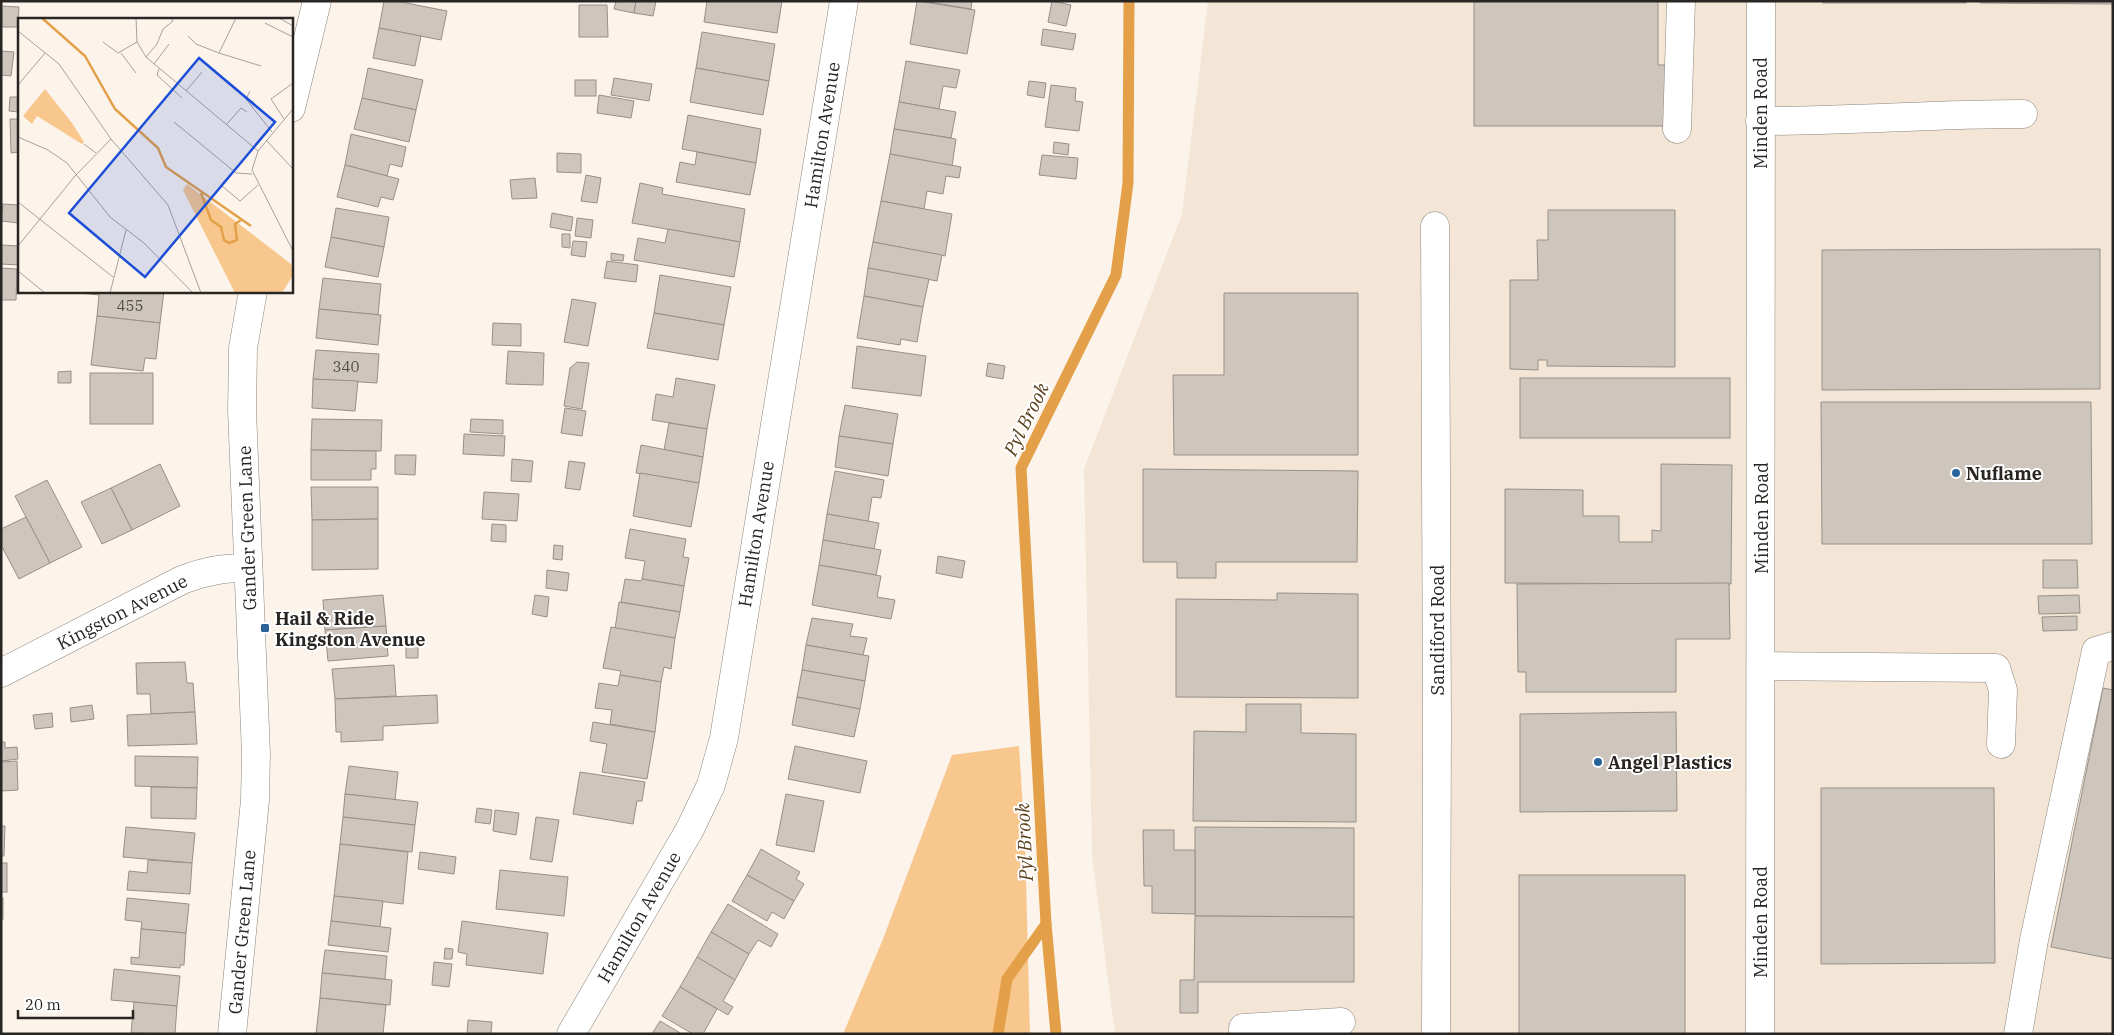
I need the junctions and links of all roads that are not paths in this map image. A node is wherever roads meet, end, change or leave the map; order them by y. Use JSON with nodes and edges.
{"nodes":[{"id":1,"x":317,"y":1,"type":"edge"},
{"id":2,"x":844,"y":1,"type":"edge"},
{"id":3,"x":1681,"y":1,"type":"edge"},
{"id":4,"x":1761,"y":1,"type":"edge"},
{"id":5,"x":292,"y":104,"type":"edge"},
{"id":6,"x":2023,"y":114,"type":"dead end"},
{"id":7,"x":1760,"y":120,"type":"junction"},
{"id":8,"x":1676,"y":130,"type":"dead end"},
{"id":9,"x":1435,"y":226,"type":"dead end"},
{"id":10,"x":252,"y":292,"type":"edge"},
{"id":11,"x":248,"y":568,"type":"junction"},
{"id":12,"x":2113,"y":646,"type":"edge"},
{"id":13,"x":1762,"y":666,"type":"junction"},
{"id":14,"x":1,"y":673,"type":"edge"},
{"id":15,"x":2001,"y":744,"type":"dead end"},
{"id":16,"x":1341,"y":1022,"type":"dead end"},
{"id":17,"x":232,"y":1034,"type":"edge"},
{"id":18,"x":571,"y":1034,"type":"edge"},
{"id":19,"x":1243,"y":1034,"type":"edge"},
{"id":20,"x":1436,"y":1034,"type":"edge"},
{"id":21,"x":1760,"y":1034,"type":"edge"},
{"id":22,"x":2018,"y":1034,"type":"edge"}],
"edges":[{"from":1,"to":5,"type":"street"},
{"from":2,"to":18,"type":"street","name":"Hamilton Avenue"},
{"from":3,"to":8,"type":"street"},
{"from":4,"to":7,"type":"street","name":"Minden Road"},
{"from":6,"to":7,"type":"street"},
{"from":7,"to":13,"type":"street","name":"Minden Road"},
{"from":9,"to":20,"type":"street","name":"Sandiford Road"},
{"from":10,"to":11,"type":"street","name":"Gander Green Lane"},
{"from":11,"to":14,"type":"street","name":"Kingston Avenue"},
{"from":11,"to":17,"type":"street","name":"Gander Green Lane"},
{"from":12,"to":22,"type":"street"},
{"from":13,"to":15,"type":"street"},
{"from":13,"to":21,"type":"street","name":"Minden Road"},
{"from":16,"to":19,"type":"street"}]}
